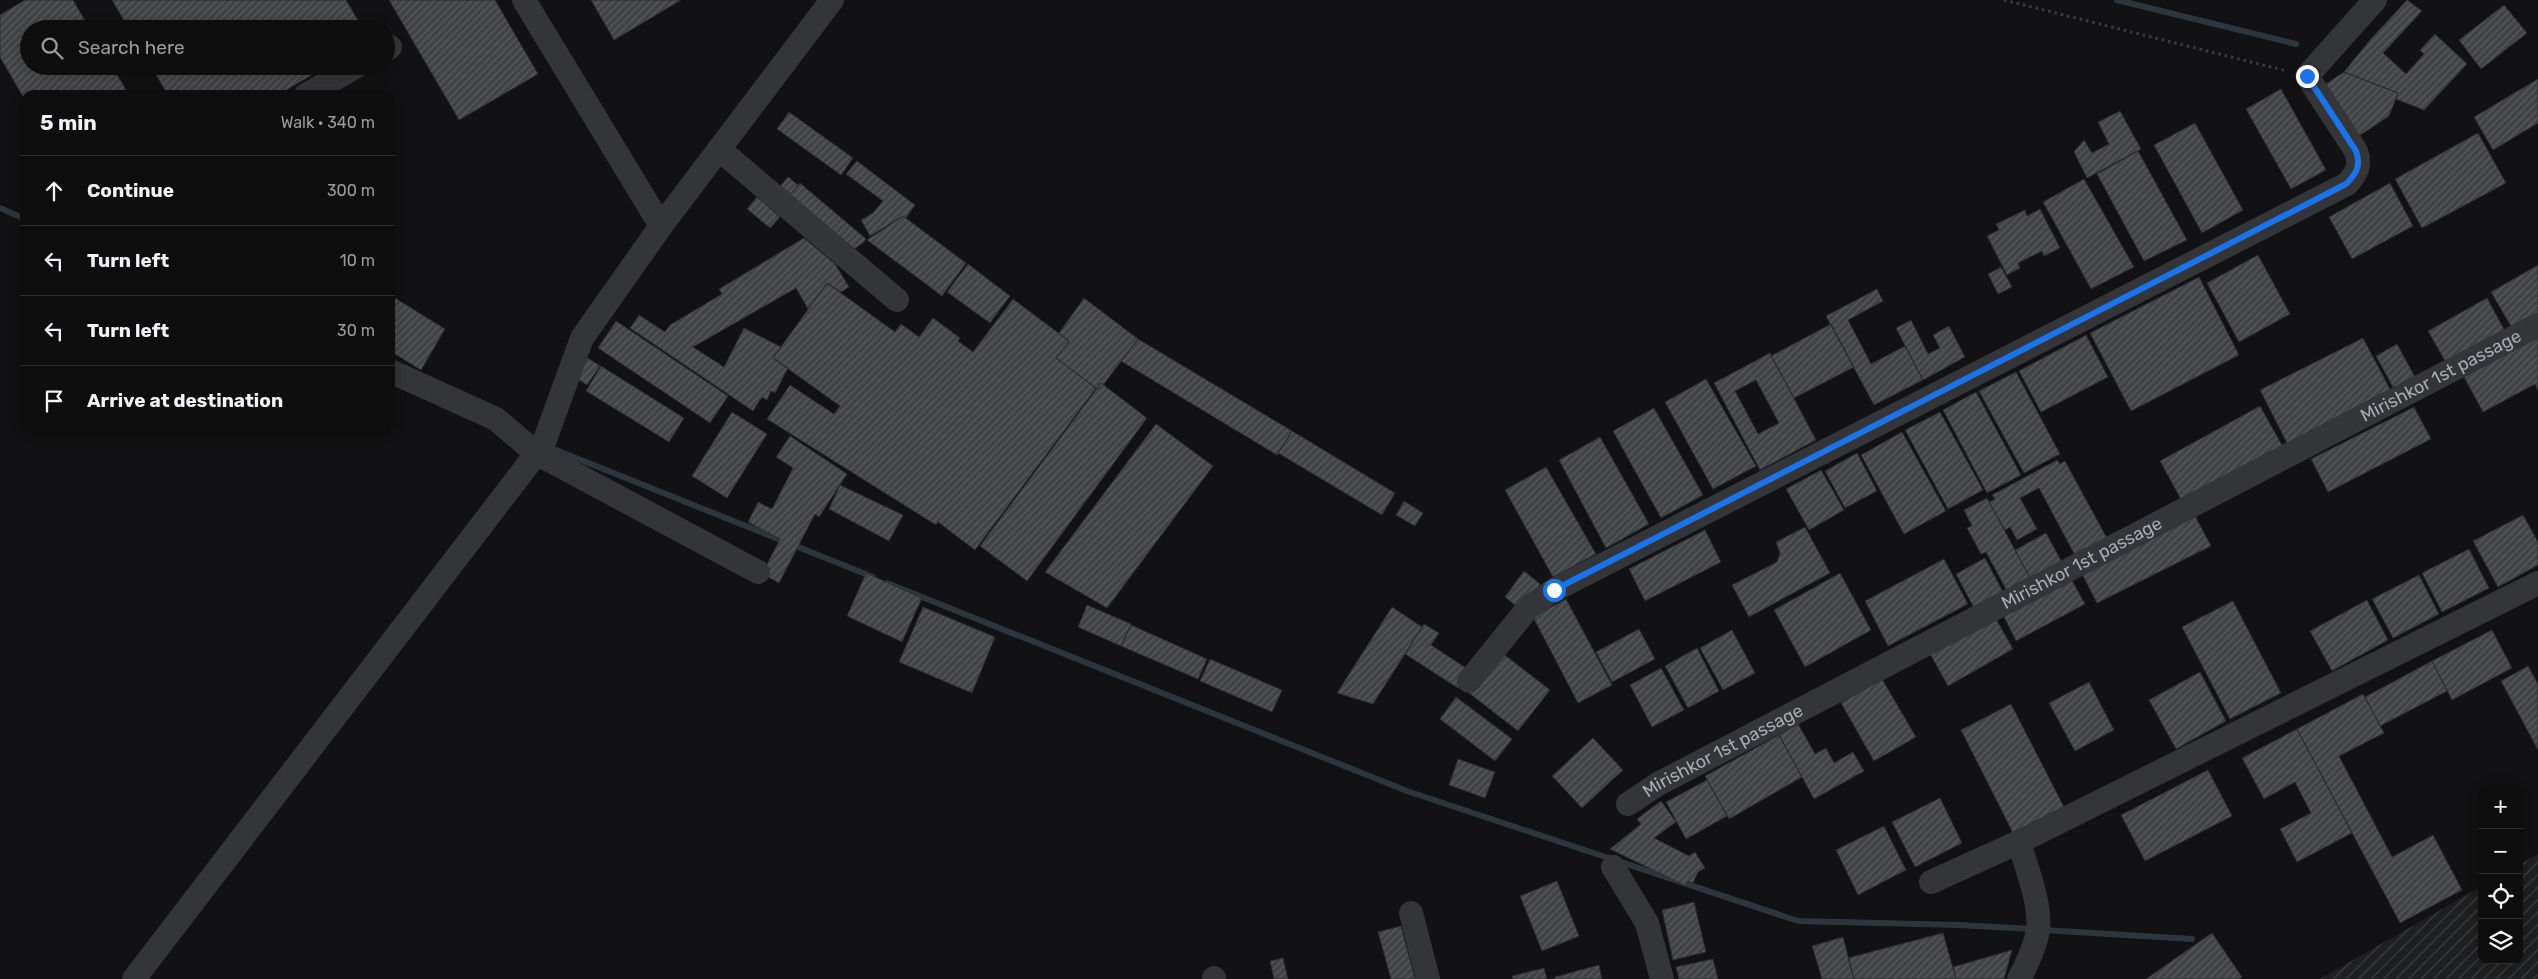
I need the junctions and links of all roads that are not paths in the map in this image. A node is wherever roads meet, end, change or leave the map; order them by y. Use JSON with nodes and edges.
{"nodes":[{"id":1,"x":524,"y":0,"type":"edge"},
{"id":2,"x":832,"y":0,"type":"edge"},
{"id":3,"x":2375,"y":0,"type":"edge"},
{"id":4,"x":341,"y":75,"type":"edge"},
{"id":5,"x":315,"y":90,"type":"edge"},
{"id":6,"x":719,"y":149,"type":"junction"},
{"id":7,"x":661,"y":226,"type":"junction"},
{"id":8,"x":897,"y":300,"type":"dead end"},
{"id":9,"x":2538,"y":325,"type":"edge"},
{"id":10,"x":395,"y":373,"type":"edge"},
{"id":11,"x":536,"y":453,"type":"junction"},
{"id":12,"x":758,"y":572,"type":"dead end"},
{"id":13,"x":2538,"y":583,"type":"edge"},
{"id":14,"x":1468,"y":681,"type":"dead end"},
{"id":15,"x":1628,"y":804,"type":"dead end"},
{"id":16,"x":2019,"y":842,"type":"junction"},
{"id":17,"x":1613,"y":867,"type":"dead end"},
{"id":18,"x":1931,"y":882,"type":"dead end"},
{"id":19,"x":1411,"y":913,"type":"dead end"},
{"id":20,"x":134,"y":979,"type":"edge"},
{"id":21,"x":1428,"y":979,"type":"edge"},
{"id":22,"x":1662,"y":979,"type":"edge"},
{"id":23,"x":2019,"y":979,"type":"edge"}],
"edges":[{"from":1,"to":7,"type":"street"},
{"from":2,"to":6,"type":"street"},
{"from":3,"to":14,"type":"street"},
{"from":4,"to":5,"type":"street"},
{"from":6,"to":7,"type":"street"},
{"from":6,"to":8,"type":"street"},
{"from":7,"to":11,"type":"street"},
{"from":9,"to":15,"type":"street","name":"Mirishkor 1st passage"},
{"from":10,"to":11,"type":"street"},
{"from":11,"to":12,"type":"street"},
{"from":11,"to":20,"type":"street"},
{"from":13,"to":16,"type":"street"},
{"from":16,"to":18,"type":"street"},
{"from":16,"to":23,"type":"street"},
{"from":17,"to":22,"type":"street"},
{"from":19,"to":21,"type":"street"}]}
